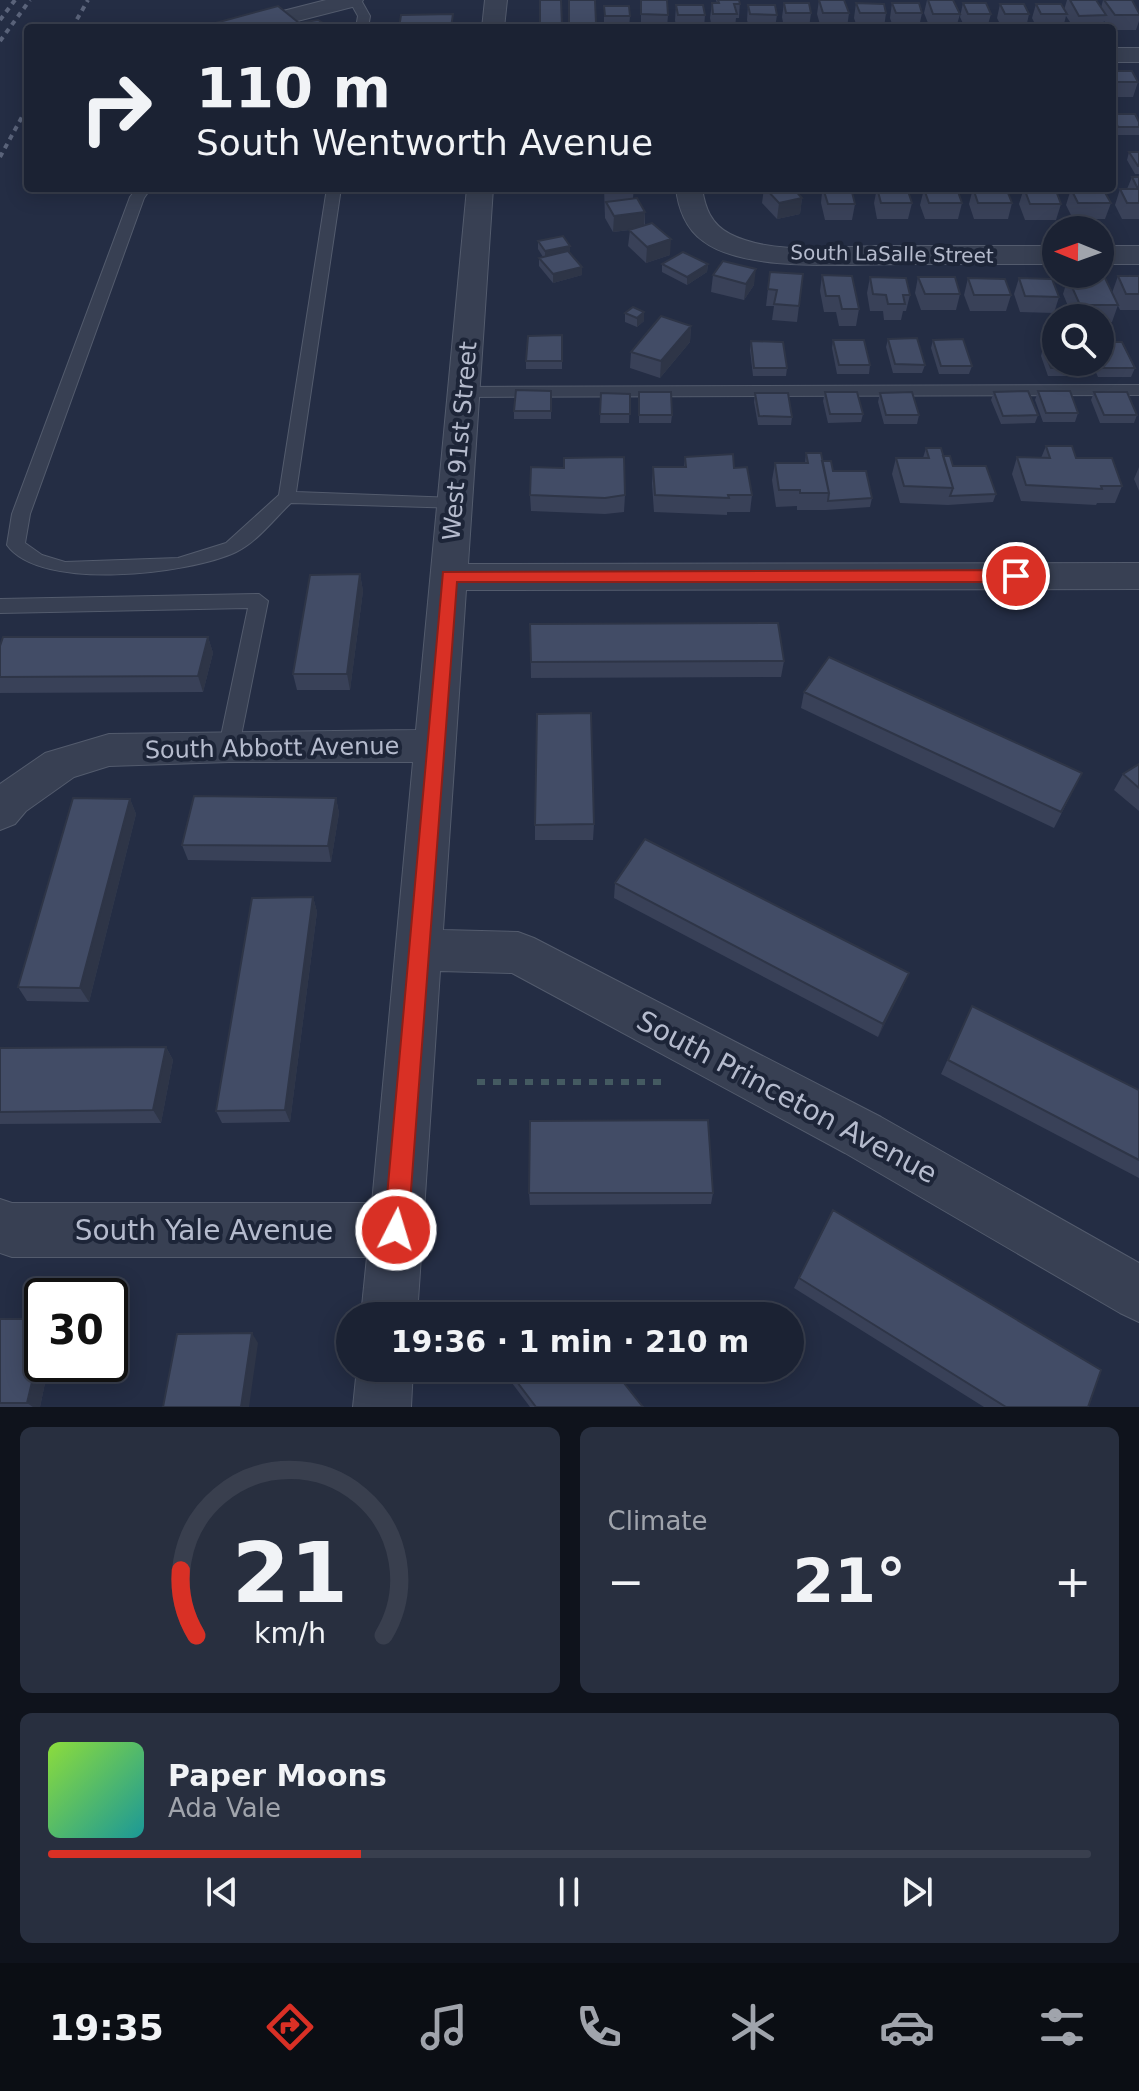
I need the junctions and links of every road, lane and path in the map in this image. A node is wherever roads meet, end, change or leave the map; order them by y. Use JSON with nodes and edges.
{"nodes":[{"id":1,"x":353,"y":0,"type":"edge"},
{"id":2,"x":496,"y":0,"type":"edge"},
{"id":3,"x":260,"y":24,"type":"edge"},
{"id":4,"x":363,"y":24,"type":"edge"},
{"id":5,"x":493,"y":24,"type":"edge"},
{"id":6,"x":1116,"y":55,"type":"edge"},
{"id":7,"x":1139,"y":55,"type":"edge"},
{"id":8,"x":141,"y":192,"type":"edge"},
{"id":9,"x":333,"y":192,"type":"edge"},
{"id":10,"x":480,"y":192,"type":"edge"},
{"id":11,"x":690,"y":192,"type":"edge"},
{"id":12,"x":1042,"y":255,"type":"edge"},
{"id":13,"x":1114,"y":255,"type":"edge"},
{"id":14,"x":1139,"y":255,"type":"edge"},
{"id":15,"x":1139,"y":390,"type":"edge"},
{"id":16,"x":464,"y":392,"type":"junction"},
{"id":17,"x":287,"y":497,"type":"junction"},
{"id":18,"x":455,"y":504,"type":"junction"},
{"id":19,"x":1139,"y":576,"type":"edge"},
{"id":20,"x":449,"y":577,"type":"junction"},
{"id":21,"x":0,"y":606,"type":"edge"},
{"id":22,"x":229,"y":746,"type":"junction"},
{"id":23,"x":435,"y":746,"type":"junction"},
{"id":24,"x":0,"y":812,"type":"edge"},
{"id":25,"x":419,"y":950,"type":"junction"},
{"id":26,"x":477,"y":1082,"type":"dead end"},
{"id":27,"x":683,"y":1082,"type":"dead end"},
{"id":28,"x":6,"y":1228,"type":"edge"},
{"id":29,"x":396,"y":1230,"type":"junction"},
{"id":30,"x":1139,"y":1294,"type":"edge"},
{"id":31,"x":390,"y":1302,"type":"edge"},
{"id":32,"x":384,"y":1382,"type":"edge"},
{"id":33,"x":382,"y":1407,"type":"edge"}],
"edges":[{"from":1,"to":3,"type":"street"},
{"from":1,"to":4,"type":"lane"},
{"from":2,"to":5,"type":"street"},
{"from":6,"to":7,"type":"street"},
{"from":8,"to":17,"type":"lane"},
{"from":9,"to":17,"type":"lane"},
{"from":10,"to":16,"type":"street","name":"West 91st Street"},
{"from":11,"to":12,"type":"street","name":"South LaSalle Street"},
{"from":13,"to":14,"type":"street"},
{"from":15,"to":16,"type":"lane"},
{"from":16,"to":18,"type":"street","name":"West 91st Street"},
{"from":17,"to":18,"type":"lane"},
{"from":18,"to":20,"type":"street","name":"West 91st Street"},
{"from":19,"to":20,"type":"street"},
{"from":20,"to":23,"type":"street","name":"West 91st Street"},
{"from":21,"to":22,"type":"lane"},
{"from":22,"to":23,"type":"street","name":"South Abbott Avenue"},
{"from":22,"to":24,"type":"street","name":"South Abbott Avenue"},
{"from":23,"to":25,"type":"street","name":"West 91st Street"},
{"from":25,"to":29,"type":"street","name":"West 91st Street"},
{"from":25,"to":30,"type":"street","name":"South Princeton Avenue"},
{"from":26,"to":27,"type":"path"},
{"from":28,"to":29,"type":"street","name":"South Yale Avenue"},
{"from":29,"to":31,"type":"street","name":"West 91st Street"},
{"from":32,"to":33,"type":"street"}]}
